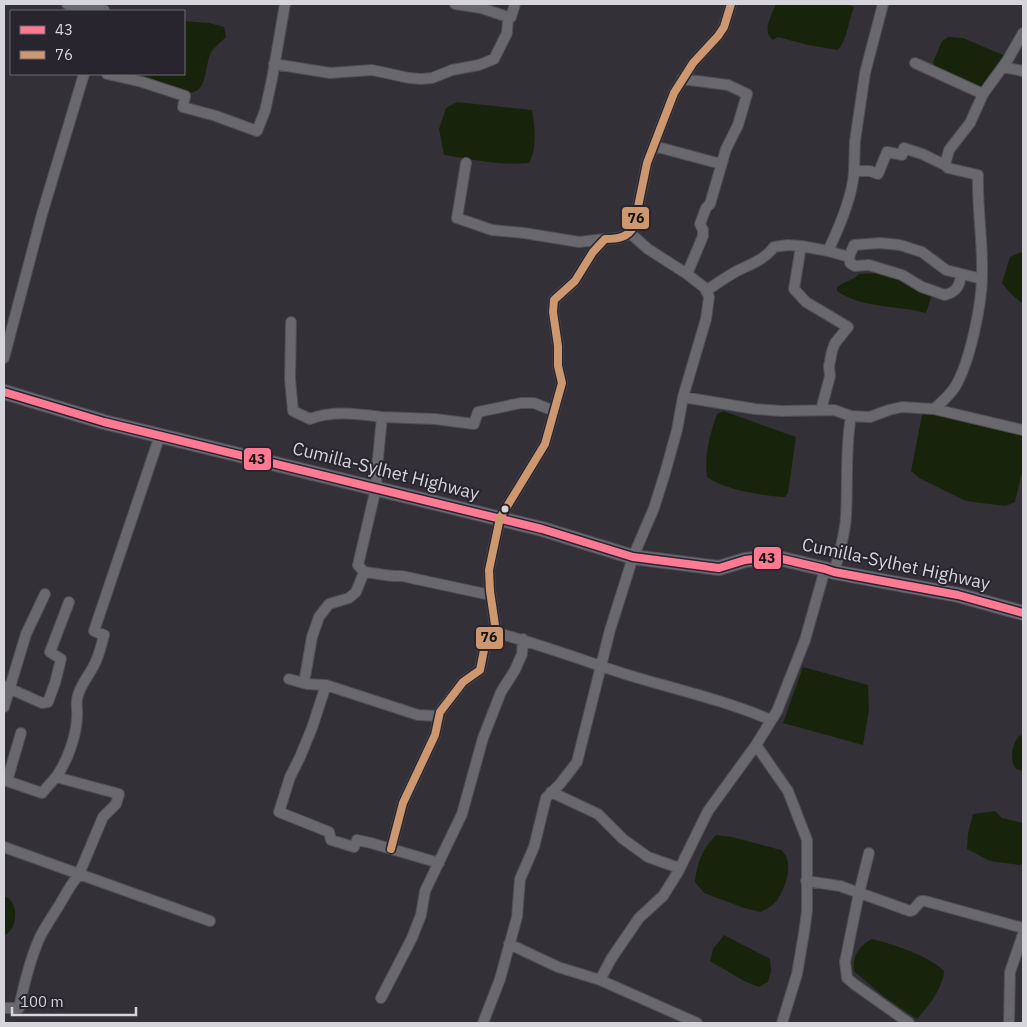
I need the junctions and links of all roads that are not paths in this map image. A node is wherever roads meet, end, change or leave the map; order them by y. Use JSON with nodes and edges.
{"nodes":[{"id":1,"x":67,"y":4,"type":"edge"},
{"id":2,"x":285,"y":4,"type":"edge"},
{"id":3,"x":455,"y":4,"type":"edge"},
{"id":4,"x":515,"y":4,"type":"edge"},
{"id":5,"x":731,"y":4,"type":"edge"},
{"id":6,"x":883,"y":4,"type":"edge"},
{"id":7,"x":104,"y":8,"type":"edge"},
{"id":8,"x":508,"y":17,"type":"junction"},
{"id":9,"x":1023,"y":33,"type":"edge"},
{"id":10,"x":915,"y":63,"type":"dead end"},
{"id":11,"x":274,"y":64,"type":"junction"},
{"id":12,"x":1003,"y":67,"type":"junction"},
{"id":13,"x":1023,"y":71,"type":"edge"},
{"id":14,"x":84,"y":75,"type":"edge"},
{"id":15,"x":111,"y":75,"type":"edge"},
{"id":16,"x":682,"y":79,"type":"junction"},
{"id":17,"x":983,"y":94,"type":"junction"},
{"id":18,"x":654,"y":146,"type":"junction"},
{"id":19,"x":466,"y":163,"type":"dead end"},
{"id":20,"x":721,"y":164,"type":"junction"},
{"id":21,"x":945,"y":165,"type":"junction"},
{"id":22,"x":854,"y":171,"type":"junction"},
{"id":23,"x":630,"y":233,"type":"junction"},
{"id":24,"x":605,"y":239,"type":"junction"},
{"id":25,"x":801,"y":246,"type":"junction"},
{"id":26,"x":828,"y":251,"type":"junction"},
{"id":27,"x":849,"y":257,"type":"junction"},
{"id":28,"x":688,"y":274,"type":"junction"},
{"id":29,"x":960,"y":274,"type":"junction"},
{"id":30,"x":982,"y":279,"type":"junction"},
{"id":31,"x":706,"y":291,"type":"junction"},
{"id":32,"x":291,"y":322,"type":"dead end"},
{"id":33,"x":4,"y":358,"type":"edge"},
{"id":34,"x":4,"y":392,"type":"edge"},
{"id":35,"x":683,"y":397,"type":"junction"},
{"id":36,"x":934,"y":409,"type":"junction"},
{"id":37,"x":821,"y":410,"type":"junction"},
{"id":38,"x":554,"y":411,"type":"junction"},
{"id":39,"x":851,"y":416,"type":"junction"},
{"id":40,"x":382,"y":417,"type":"junction"},
{"id":41,"x":1023,"y":430,"type":"edge"},
{"id":42,"x":160,"y":435,"type":"junction"},
{"id":43,"x":376,"y":488,"type":"junction"},
{"id":44,"x":500,"y":518,"type":"junction"},
{"id":45,"x":634,"y":557,"type":"junction"},
{"id":46,"x":829,"y":570,"type":"junction"},
{"id":47,"x":364,"y":572,"type":"junction"},
{"id":48,"x":45,"y":594,"type":"dead end"},
{"id":49,"x":490,"y":595,"type":"junction"},
{"id":50,"x":69,"y":602,"type":"dead end"},
{"id":51,"x":1023,"y":613,"type":"edge"},
{"id":52,"x":493,"y":632,"type":"junction"},
{"id":53,"x":523,"y":639,"type":"junction"},
{"id":54,"x":601,"y":666,"type":"junction"},
{"id":55,"x":289,"y":678,"type":"dead end"},
{"id":56,"x":304,"y":683,"type":"junction"},
{"id":57,"x":326,"y":684,"type":"junction"},
{"id":58,"x":7,"y":687,"type":"edge"},
{"id":59,"x":4,"y":707,"type":"edge"},
{"id":60,"x":439,"y":716,"type":"junction"},
{"id":61,"x":771,"y":720,"type":"junction"},
{"id":62,"x":21,"y":732,"type":"dead end"},
{"id":63,"x":756,"y":745,"type":"junction"},
{"id":64,"x":56,"y":777,"type":"junction"},
{"id":65,"x":5,"y":781,"type":"edge"},
{"id":66,"x":551,"y":792,"type":"junction"},
{"id":67,"x":4,"y":847,"type":"edge"},
{"id":68,"x":391,"y":849,"type":"junction"},
{"id":69,"x":869,"y":853,"type":"dead end"},
{"id":70,"x":438,"y":863,"type":"junction"},
{"id":71,"x":679,"y":868,"type":"junction"},
{"id":72,"x":79,"y":874,"type":"junction"},
{"id":73,"x":806,"y":881,"type":"junction"},
{"id":74,"x":859,"y":892,"type":"junction"},
{"id":75,"x":210,"y":921,"type":"dead end"},
{"id":76,"x":1023,"y":928,"type":"edge"},
{"id":77,"x":1023,"y":934,"type":"edge"},
{"id":78,"x":509,"y":944,"type":"junction"},
{"id":79,"x":1021,"y":947,"type":"edge"},
{"id":80,"x":600,"y":980,"type":"junction"},
{"id":81,"x":381,"y":998,"type":"dead end"},
{"id":82,"x":5,"y":1011,"type":"edge"},
{"id":83,"x":483,"y":1023,"type":"edge"},
{"id":84,"x":697,"y":1023,"type":"edge"},
{"id":85,"x":782,"y":1023,"type":"edge"},
{"id":86,"x":909,"y":1023,"type":"edge"},
{"id":87,"x":1008,"y":1023,"type":"edge"}],
"edges":[{"from":1,"to":7,"type":"street"},
{"from":2,"to":11,"type":"street"},
{"from":3,"to":8,"type":"street"},
{"from":4,"to":8,"type":"street"},
{"from":5,"to":16,"type":"street"},
{"from":6,"to":22,"type":"street"},
{"from":8,"to":11,"type":"street"},
{"from":9,"to":12,"type":"street"},
{"from":10,"to":17,"type":"street"},
{"from":11,"to":15,"type":"street"},
{"from":12,"to":13,"type":"street"},
{"from":12,"to":17,"type":"street"},
{"from":14,"to":33,"type":"street"},
{"from":16,"to":18,"type":"street"},
{"from":16,"to":20,"type":"street"},
{"from":17,"to":21,"type":"street"},
{"from":18,"to":20,"type":"street"},
{"from":18,"to":23,"type":"street"},
{"from":19,"to":24,"type":"street"},
{"from":20,"to":28,"type":"street"},
{"from":21,"to":22,"type":"street"},
{"from":21,"to":30,"type":"street"},
{"from":22,"to":26,"type":"street"},
{"from":23,"to":24,"type":"street"},
{"from":23,"to":28,"type":"street"},
{"from":24,"to":38,"type":"street"},
{"from":25,"to":26,"type":"street"},
{"from":25,"to":31,"type":"street"},
{"from":25,"to":37,"type":"street"},
{"from":26,"to":27,"type":"street"},
{"from":27,"to":29,"type":"street"},
{"from":27,"to":29,"type":"street"},
{"from":28,"to":31,"type":"street"},
{"from":29,"to":30,"type":"street"},
{"from":30,"to":36,"type":"street"},
{"from":31,"to":35,"type":"street"},
{"from":32,"to":40,"type":"street"},
{"from":34,"to":42,"type":"highway","name":"Cumilla-Sylhet Highway"},
{"from":35,"to":37,"type":"street"},
{"from":35,"to":45,"type":"street"},
{"from":36,"to":39,"type":"street"},
{"from":36,"to":41,"type":"street"},
{"from":37,"to":39,"type":"street"},
{"from":38,"to":40,"type":"street"},
{"from":38,"to":44,"type":"street"},
{"from":39,"to":46,"type":"street"},
{"from":40,"to":43,"type":"street"},
{"from":42,"to":43,"type":"highway","name":"Cumilla-Sylhet Highway"},
{"from":42,"to":64,"type":"street"},
{"from":43,"to":44,"type":"highway","name":"Cumilla-Sylhet Highway"},
{"from":43,"to":47,"type":"street"},
{"from":44,"to":45,"type":"highway","name":"Cumilla-Sylhet Highway"},
{"from":44,"to":49,"type":"street"},
{"from":45,"to":46,"type":"highway","name":"Cumilla-Sylhet Highway"},
{"from":45,"to":54,"type":"street"},
{"from":46,"to":51,"type":"highway","name":"Cumilla-Sylhet Highway"},
{"from":46,"to":61,"type":"street"},
{"from":47,"to":49,"type":"street"},
{"from":47,"to":56,"type":"street"},
{"from":48,"to":58,"type":"street"},
{"from":49,"to":52,"type":"street"},
{"from":50,"to":58,"type":"street"},
{"from":52,"to":53,"type":"street"},
{"from":52,"to":60,"type":"street"},
{"from":53,"to":54,"type":"street"},
{"from":53,"to":70,"type":"street"},
{"from":54,"to":61,"type":"street"},
{"from":54,"to":66,"type":"street"},
{"from":55,"to":56,"type":"street"},
{"from":56,"to":57,"type":"street"},
{"from":57,"to":60,"type":"street"},
{"from":57,"to":68,"type":"street"},
{"from":58,"to":59,"type":"street"},
{"from":60,"to":68,"type":"street"},
{"from":61,"to":63,"type":"street"},
{"from":62,"to":65,"type":"street"},
{"from":63,"to":71,"type":"street"},
{"from":63,"to":73,"type":"street"},
{"from":64,"to":65,"type":"street"},
{"from":64,"to":72,"type":"street"},
{"from":66,"to":71,"type":"street"},
{"from":66,"to":78,"type":"street"},
{"from":67,"to":72,"type":"street"},
{"from":68,"to":70,"type":"street"},
{"from":69,"to":74,"type":"street"},
{"from":70,"to":81,"type":"street"},
{"from":71,"to":80,"type":"street"},
{"from":72,"to":75,"type":"street"},
{"from":72,"to":82,"type":"street"},
{"from":73,"to":74,"type":"street"},
{"from":73,"to":85,"type":"street"},
{"from":74,"to":76,"type":"street"},
{"from":74,"to":86,"type":"street"},
{"from":77,"to":79,"type":"street"},
{"from":78,"to":80,"type":"street"},
{"from":78,"to":83,"type":"street"},
{"from":79,"to":87,"type":"street"},
{"from":80,"to":84,"type":"street"}]}
